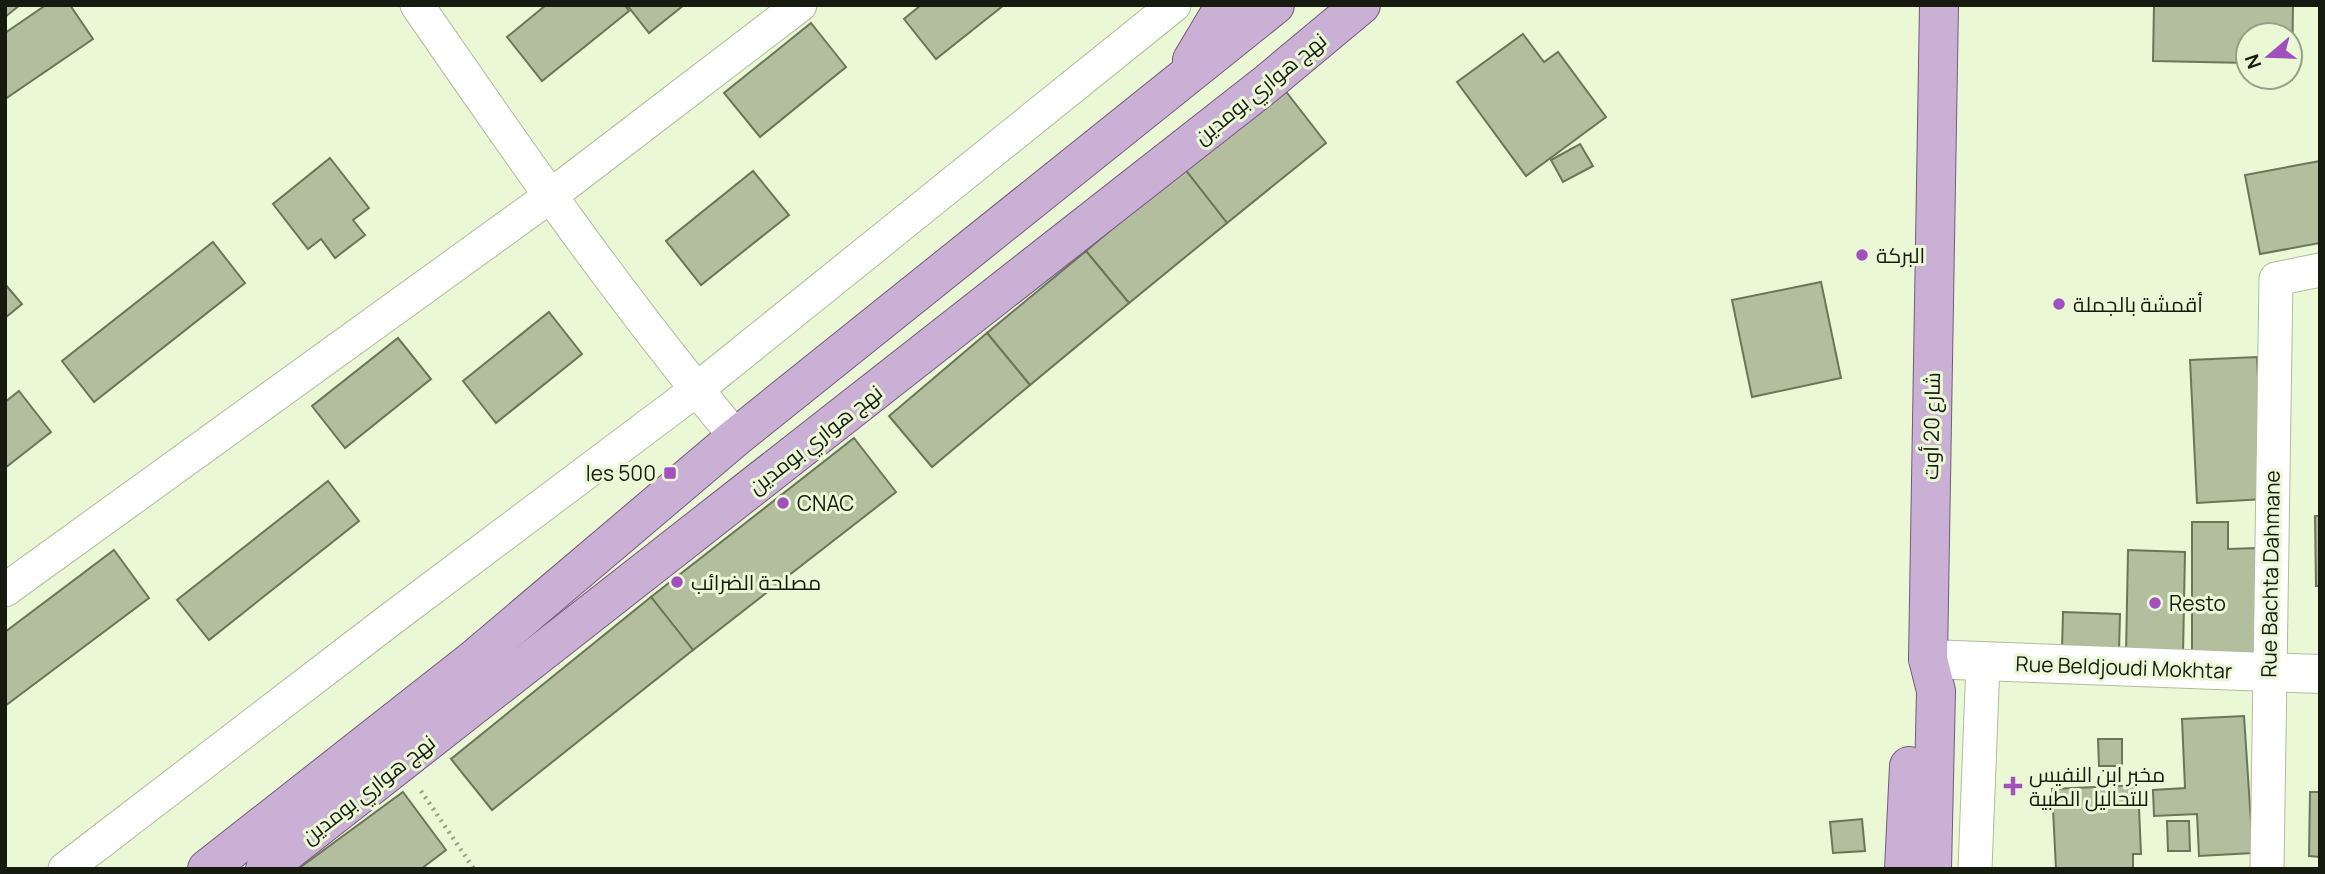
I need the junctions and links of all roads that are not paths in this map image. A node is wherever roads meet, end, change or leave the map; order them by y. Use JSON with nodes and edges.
{"nodes":[{"id":1,"x":417,"y":5,"type":"edge"},
{"id":2,"x":800,"y":5,"type":"edge"},
{"id":3,"x":1174,"y":5,"type":"edge"},
{"id":4,"x":1226,"y":5,"type":"edge"},
{"id":5,"x":1275,"y":5,"type":"edge"},
{"id":6,"x":1361,"y":5,"type":"edge"},
{"id":7,"x":1921,"y":6,"type":"edge"},
{"id":8,"x":1179,"y":82,"type":"junction"},
{"id":9,"x":549,"y":197,"type":"junction"},
{"id":10,"x":2320,"y":270,"type":"edge"},
{"id":11,"x":696,"y":390,"type":"junction"},
{"id":12,"x":736,"y":437,"type":"junction"},
{"id":13,"x":5,"y":590,"type":"edge"},
{"id":14,"x":1928,"y":659,"type":"junction"},
{"id":15,"x":1983,"y":663,"type":"junction"},
{"id":16,"x":2268,"y":671,"type":"junction"},
{"id":17,"x":2320,"y":674,"type":"edge"},
{"id":18,"x":65,"y":869,"type":"edge"},
{"id":19,"x":207,"y":869,"type":"edge"},
{"id":20,"x":265,"y":869,"type":"edge"},
{"id":21,"x":1904,"y":869,"type":"edge"},
{"id":22,"x":1932,"y":869,"type":"edge"},
{"id":23,"x":1975,"y":869,"type":"edge"},
{"id":24,"x":2267,"y":869,"type":"edge"}],
"edges":[{"from":1,"to":9,"type":"street"},
{"from":2,"to":9,"type":"street"},
{"from":3,"to":11,"type":"street"},
{"from":4,"to":8,"type":"main road"},
{"from":5,"to":8,"type":"main road","name":"نهج هواري بومدين"},
{"from":6,"to":20,"type":"main road","name":"نهج هواري بومدين"},
{"from":7,"to":14,"type":"main road","name":"شارع 20 أوت"},
{"from":8,"to":12,"type":"main road","name":"نهج هواري بومدين"},
{"from":9,"to":11,"type":"street"},
{"from":9,"to":13,"type":"street"},
{"from":10,"to":16,"type":"street","name":"Rue Bachta Dahmane"},
{"from":11,"to":12,"type":"street"},
{"from":11,"to":18,"type":"street"},
{"from":12,"to":19,"type":"main road","name":"نهج هواري بومدين"},
{"from":14,"to":15,"type":"street","name":"Rue Beldjoudi Mokhtar"},
{"from":14,"to":21,"type":"main road","name":"شارع 20 أوت"},
{"from":14,"to":22,"type":"main road","name":"شارع 20 أوت"},
{"from":15,"to":16,"type":"street","name":"Rue Beldjoudi Mokhtar"},
{"from":15,"to":23,"type":"street"},
{"from":16,"to":17,"type":"street","name":"Rue Beldjoudi Mokhtar"},
{"from":16,"to":24,"type":"street","name":"Rue Bachta Dahmane"}]}
